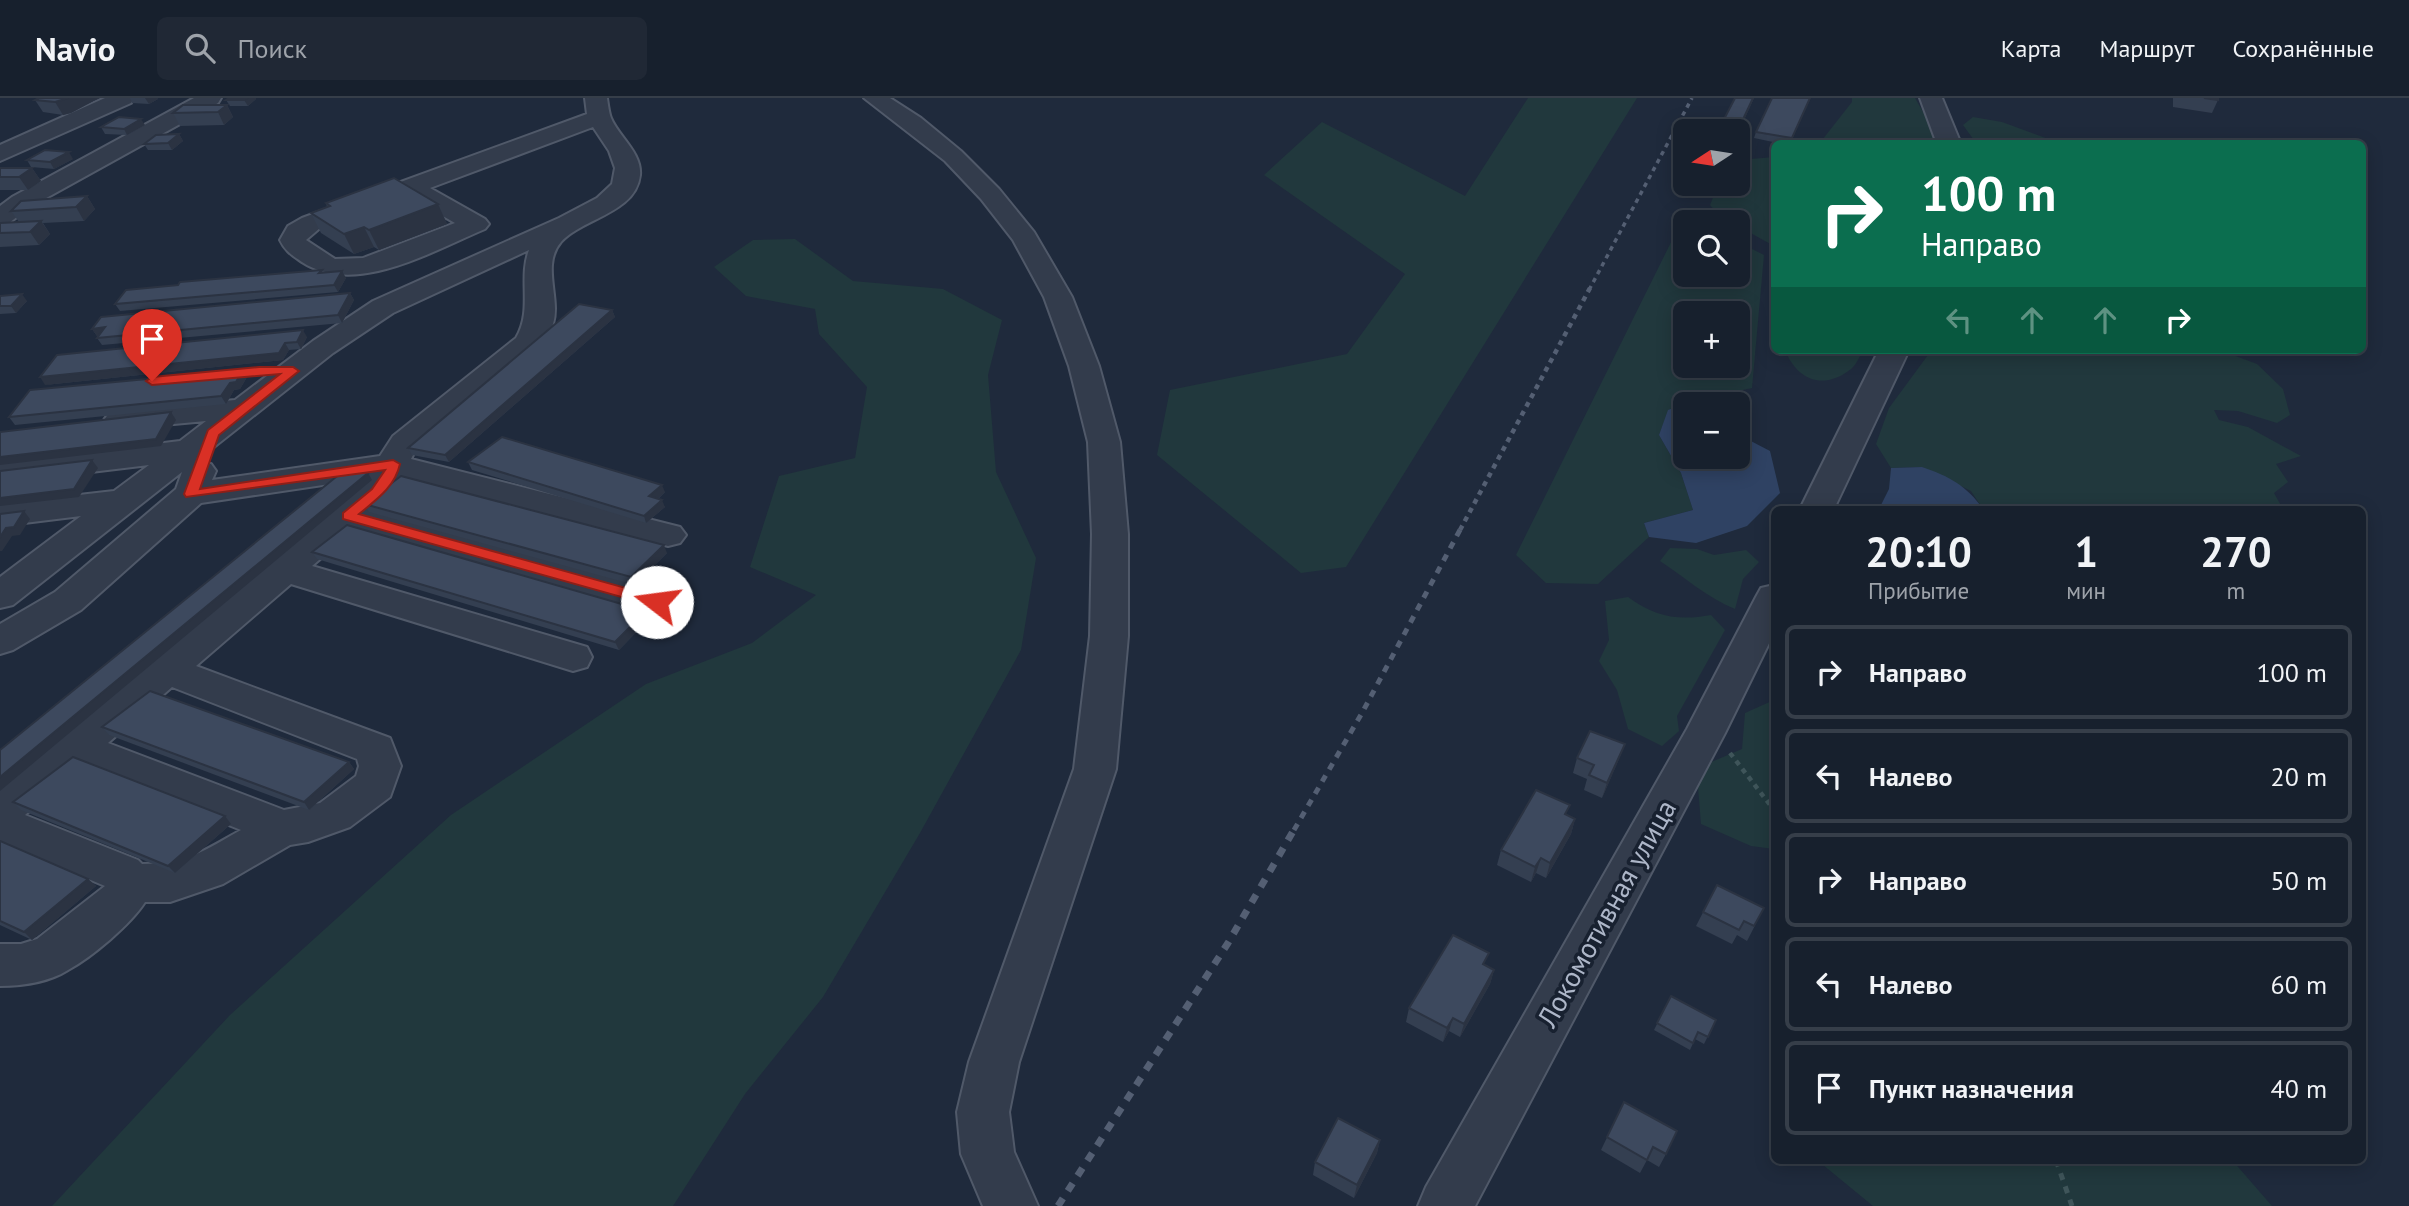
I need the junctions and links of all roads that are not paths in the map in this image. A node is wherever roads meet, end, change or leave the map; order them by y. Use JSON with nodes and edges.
{"nodes":[{"id":1,"x":123,"y":98,"type":"edge"},
{"id":2,"x":209,"y":98,"type":"edge"},
{"id":3,"x":875,"y":98,"type":"edge"},
{"id":4,"x":1931,"y":98,"type":"edge"},
{"id":5,"x":598,"y":108,"type":"edge"},
{"id":6,"x":1947,"y":140,"type":"edge"},
{"id":7,"x":0,"y":154,"type":"edge"},
{"id":8,"x":411,"y":187,"type":"junction"},
{"id":9,"x":10,"y":201,"type":"edge"},
{"id":10,"x":0,"y":218,"type":"edge"},
{"id":11,"x":572,"y":220,"type":"junction"},
{"id":12,"x":407,"y":295,"type":"junction"},
{"id":13,"x":347,"y":296,"type":"edge"},
{"id":14,"x":298,"y":333,"type":"edge"},
{"id":15,"x":340,"y":336,"type":"junction"},
{"id":16,"x":1892,"y":354,"type":"edge"},
{"id":17,"x":293,"y":371,"type":"junction"},
{"id":18,"x":246,"y":372,"type":"edge"},
{"id":19,"x":246,"y":408,"type":"junction"},
{"id":20,"x":87,"y":424,"type":"edge"},
{"id":21,"x":202,"y":441,"type":"junction"},
{"id":22,"x":393,"y":464,"type":"junction"},
{"id":23,"x":0,"y":473,"type":"edge"},
{"id":24,"x":191,"y":494,"type":"junction"},
{"id":25,"x":126,"y":500,"type":"junction"},
{"id":26,"x":1818,"y":506,"type":"edge"},
{"id":27,"x":0,"y":515,"type":"edge"},
{"id":28,"x":348,"y":516,"type":"junction"},
{"id":29,"x":668,"y":536,"type":"dead end"},
{"id":30,"x":52,"y":556,"type":"junction"},
{"id":31,"x":0,"y":562,"type":"edge"},
{"id":32,"x":285,"y":570,"type":"junction"},
{"id":33,"x":0,"y":596,"type":"edge"},
{"id":34,"x":657,"y":602,"type":"dead end"},
{"id":35,"x":1769,"y":608,"type":"edge"},
{"id":36,"x":0,"y":641,"type":"edge"},
{"id":37,"x":573,"y":657,"type":"dead end"},
{"id":38,"x":166,"y":670,"type":"junction"},
{"id":39,"x":76,"y":747,"type":"junction"},
{"id":40,"x":0,"y":811,"type":"edge"},
{"id":41,"x":0,"y":823,"type":"edge"},
{"id":42,"x":282,"y":828,"type":"junction"},
{"id":43,"x":132,"y":883,"type":"junction"},
{"id":44,"x":0,"y":965,"type":"edge"},
{"id":45,"x":1011,"y":1206,"type":"edge"},
{"id":46,"x":1445,"y":1206,"type":"edge"}],
"edges":[{"from":1,"to":7,"type":"street"},
{"from":2,"to":9,"type":"street"},
{"from":3,"to":45,"type":"street"},
{"from":4,"to":6,"type":"street"},
{"from":5,"to":8,"type":"street"},
{"from":5,"to":11,"type":"street"},
{"from":8,"to":8,"type":"street"},
{"from":9,"to":10,"type":"street"},
{"from":11,"to":12,"type":"street"},
{"from":11,"to":22,"type":"street"},
{"from":12,"to":13,"type":"street"},
{"from":12,"to":15,"type":"street"},
{"from":14,"to":15,"type":"street"},
{"from":15,"to":17,"type":"street"},
{"from":16,"to":26,"type":"street"},
{"from":17,"to":18,"type":"street"},
{"from":17,"to":19,"type":"street"},
{"from":19,"to":20,"type":"street"},
{"from":19,"to":21,"type":"street"},
{"from":21,"to":23,"type":"street"},
{"from":21,"to":24,"type":"street"},
{"from":21,"to":25,"type":"street"},
{"from":22,"to":24,"type":"street"},
{"from":22,"to":28,"type":"street"},
{"from":22,"to":29,"type":"street"},
{"from":24,"to":36,"type":"street"},
{"from":25,"to":27,"type":"street"},
{"from":25,"to":30,"type":"street"},
{"from":28,"to":32,"type":"street"},
{"from":28,"to":34,"type":"street"},
{"from":30,"to":31,"type":"street"},
{"from":30,"to":33,"type":"street"},
{"from":32,"to":37,"type":"street"},
{"from":32,"to":38,"type":"street"},
{"from":35,"to":46,"type":"street","name":"Локомотивная улица"},
{"from":38,"to":39,"type":"street"},
{"from":38,"to":42,"type":"street"},
{"from":39,"to":40,"type":"street"},
{"from":39,"to":42,"type":"street"},
{"from":41,"to":43,"type":"street"},
{"from":42,"to":43,"type":"street"},
{"from":43,"to":44,"type":"street"}]}
